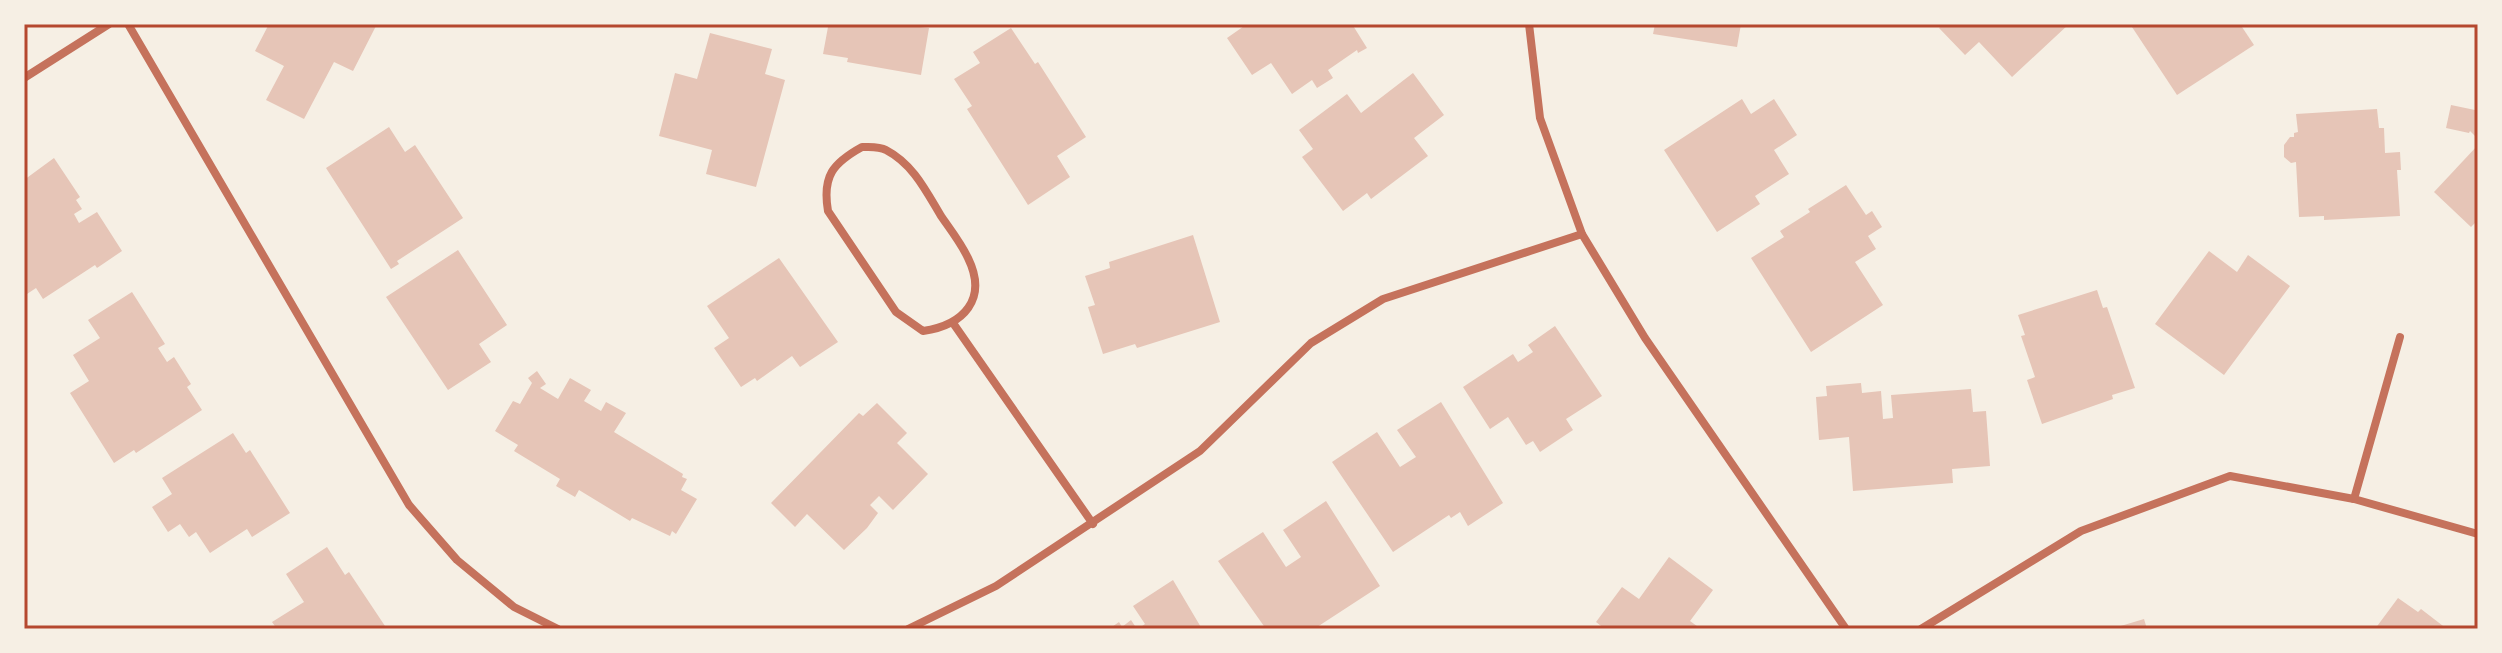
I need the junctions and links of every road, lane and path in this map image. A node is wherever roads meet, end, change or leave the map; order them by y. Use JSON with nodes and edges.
{"nodes":[{"id":1,"x":109,"y":24,"type":"edge"},
{"id":2,"x":128,"y":24,"type":"edge"},
{"id":3,"x":1529,"y":24,"type":"edge"},
{"id":4,"x":24,"y":78,"type":"edge"},
{"id":5,"x":1582,"y":234,"type":"junction"},
{"id":6,"x":953,"y":323,"type":"junction"},
{"id":7,"x":2400,"y":337,"type":"dead end"},
{"id":8,"x":2354,"y":499,"type":"junction"},
{"id":9,"x":1093,"y":524,"type":"junction"},
{"id":10,"x":2478,"y":534,"type":"edge"},
{"id":11,"x":558,"y":629,"type":"edge"},
{"id":12,"x":908,"y":629,"type":"edge"},
{"id":13,"x":1846,"y":629,"type":"edge"},
{"id":14,"x":1921,"y":629,"type":"edge"}],
"edges":[{"from":1,"to":4,"type":"street"},
{"from":2,"to":11,"type":"street"},
{"from":3,"to":5,"type":"street"},
{"from":5,"to":9,"type":"street"},
{"from":5,"to":13,"type":"street"},
{"from":6,"to":6,"type":"street"},
{"from":6,"to":9,"type":"street"},
{"from":7,"to":8,"type":"street"},
{"from":8,"to":10,"type":"street"},
{"from":8,"to":14,"type":"street"},
{"from":9,"to":12,"type":"street"}]}
